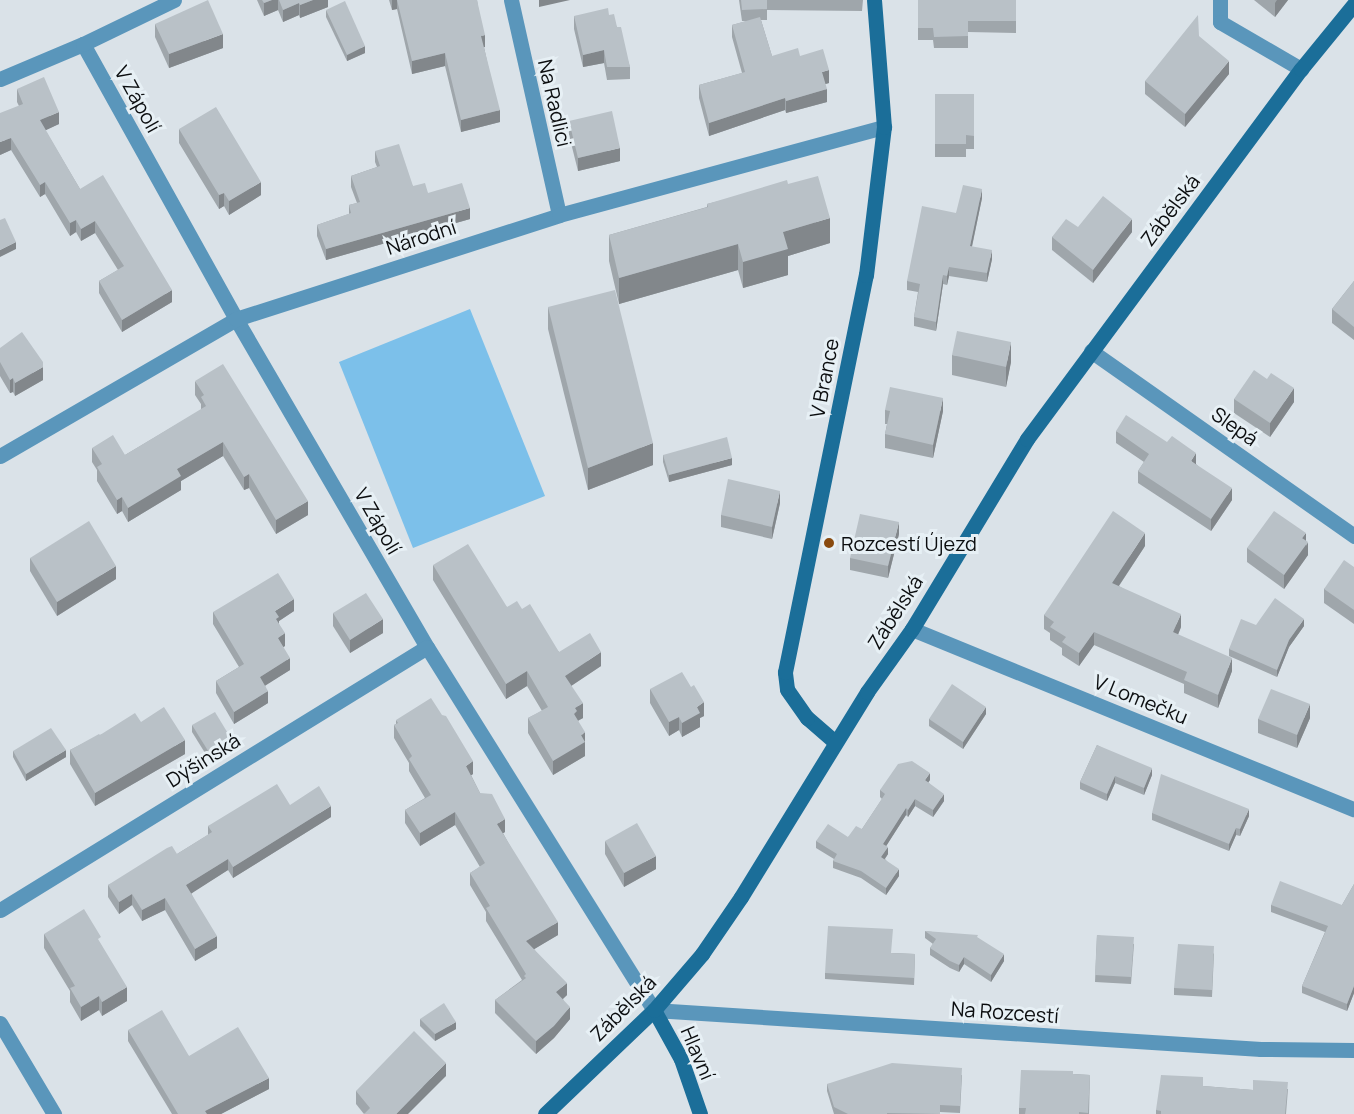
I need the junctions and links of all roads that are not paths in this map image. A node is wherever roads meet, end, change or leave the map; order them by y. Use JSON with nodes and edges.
{"nodes":[{"id":1,"x":174,"y":0,"type":"edge"},
{"id":2,"x":511,"y":0,"type":"edge"},
{"id":3,"x":874,"y":0,"type":"edge"},
{"id":4,"x":1220,"y":0,"type":"edge"},
{"id":5,"x":1354,"y":4,"type":"edge"},
{"id":6,"x":83,"y":44,"type":"junction"},
{"id":7,"x":1301,"y":69,"type":"junction"},
{"id":8,"x":0,"y":79,"type":"edge"},
{"id":9,"x":884,"y":127,"type":"junction"},
{"id":10,"x":559,"y":215,"type":"junction"},
{"id":11,"x":236,"y":319,"type":"junction"},
{"id":12,"x":1091,"y":351,"type":"junction"},
{"id":13,"x":0,"y":456,"type":"edge"},
{"id":14,"x":1354,"y":536,"type":"edge"},
{"id":15,"x":912,"y":629,"type":"junction"},
{"id":16,"x":427,"y":647,"type":"junction"},
{"id":17,"x":835,"y":742,"type":"junction"},
{"id":18,"x":1354,"y":809,"type":"edge"},
{"id":19,"x":0,"y":910,"type":"edge"},
{"id":20,"x":654,"y":1010,"type":"junction"},
{"id":21,"x":0,"y":1023,"type":"edge"},
{"id":22,"x":1354,"y":1050,"type":"edge"},
{"id":23,"x":54,"y":1114,"type":"edge"},
{"id":24,"x":545,"y":1114,"type":"edge"},
{"id":25,"x":700,"y":1114,"type":"edge"}],
"edges":[{"from":1,"to":6,"type":"street"},
{"from":2,"to":10,"type":"street","name":"Na Radlici"},
{"from":3,"to":9,"type":"main road","name":"V Brance"},
{"from":4,"to":7,"type":"street"},
{"from":5,"to":7,"type":"main road","name":"Zábělská"},
{"from":6,"to":8,"type":"street"},
{"from":6,"to":11,"type":"street","name":"V Zápolí"},
{"from":7,"to":12,"type":"main road","name":"Zábělská"},
{"from":9,"to":10,"type":"street","name":"Národní"},
{"from":9,"to":17,"type":"main road","name":"V Brance"},
{"from":10,"to":11,"type":"street","name":"Národní"},
{"from":11,"to":13,"type":"street","name":"Národní"},
{"from":11,"to":16,"type":"street","name":"V Zápolí"},
{"from":12,"to":14,"type":"street","name":"Slepá"},
{"from":12,"to":15,"type":"main road","name":"Zábělská"},
{"from":15,"to":17,"type":"main road","name":"Zábělská"},
{"from":15,"to":18,"type":"street","name":"V Lomečku"},
{"from":16,"to":19,"type":"street","name":"Dýšinská"},
{"from":16,"to":20,"type":"street","name":"V Zápolí"},
{"from":17,"to":20,"type":"main road","name":"Zábělská"},
{"from":20,"to":22,"type":"street","name":"Na Rozcestí"},
{"from":20,"to":24,"type":"main road","name":"Zábělská"},
{"from":20,"to":25,"type":"main road","name":"Hlavní"},
{"from":21,"to":23,"type":"street"}]}
